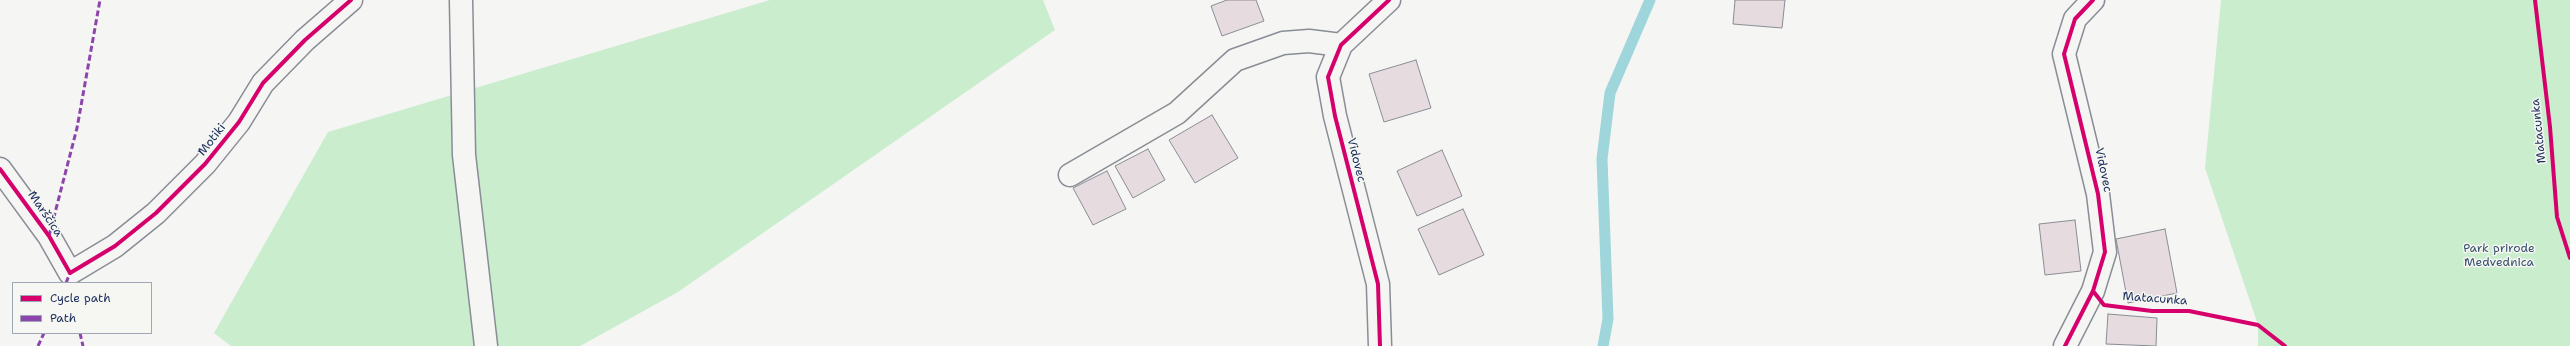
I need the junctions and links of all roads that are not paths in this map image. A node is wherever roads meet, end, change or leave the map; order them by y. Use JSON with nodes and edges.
{"nodes":[{"id":1,"x":351,"y":0,"type":"edge"},
{"id":2,"x":461,"y":0,"type":"edge"},
{"id":3,"x":1389,"y":0,"type":"edge"},
{"id":4,"x":2093,"y":0,"type":"edge"},
{"id":5,"x":1341,"y":45,"type":"junction"},
{"id":6,"x":0,"y":169,"type":"edge"},
{"id":7,"x":1070,"y":175,"type":"dead end"},
{"id":8,"x":70,"y":273,"type":"joint"},
{"id":9,"x":486,"y":346,"type":"edge"},
{"id":10,"x":1380,"y":346,"type":"edge"},
{"id":11,"x":2065,"y":346,"type":"edge"}],
"edges":[{"from":1,"to":8,"type":"street","name":"Motiki"},
{"from":2,"to":9,"type":"street"},
{"from":3,"to":5,"type":"street","name":"Vidovec"},
{"from":4,"to":11,"type":"street","name":"Vidovec"},
{"from":5,"to":7,"type":"street"},
{"from":5,"to":10,"type":"street","name":"Vidovec"},
{"from":6,"to":8,"type":"street","name":"Marščica"}]}
